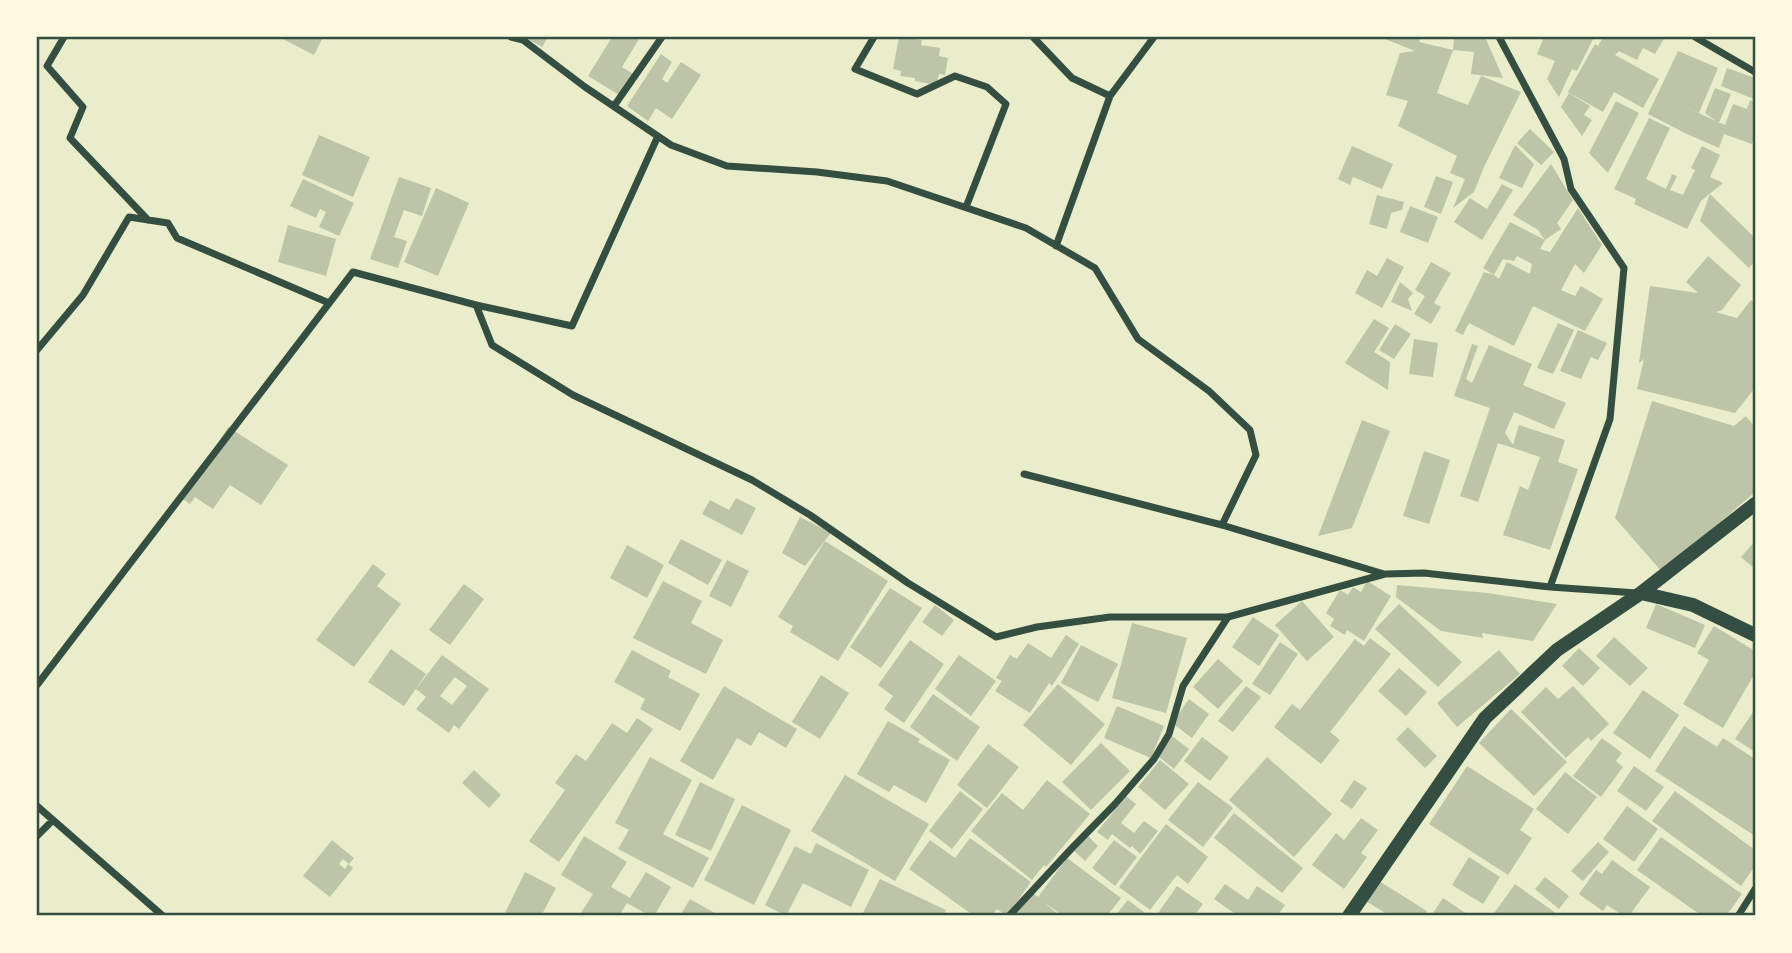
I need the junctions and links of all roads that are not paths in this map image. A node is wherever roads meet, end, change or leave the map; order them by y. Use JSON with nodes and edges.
{"nodes":[{"id":1,"x":64,"y":37,"type":"edge"},
{"id":2,"x":511,"y":37,"type":"edge"},
{"id":3,"x":662,"y":37,"type":"edge"},
{"id":4,"x":874,"y":37,"type":"edge"},
{"id":5,"x":1033,"y":37,"type":"edge"},
{"id":6,"x":1154,"y":37,"type":"edge"},
{"id":7,"x":1499,"y":37,"type":"edge"},
{"id":8,"x":1695,"y":37,"type":"edge"},
{"id":9,"x":1755,"y":72,"type":"edge"},
{"id":10,"x":1110,"y":96,"type":"junction"},
{"id":11,"x":614,"y":106,"type":"junction"},
{"id":12,"x":658,"y":136,"type":"junction"},
{"id":13,"x":966,"y":207,"type":"junction"},
{"id":14,"x":148,"y":220,"type":"junction"},
{"id":15,"x":1056,"y":246,"type":"junction"},
{"id":16,"x":329,"y":303,"type":"junction"},
{"id":17,"x":476,"y":304,"type":"junction"},
{"id":18,"x":37,"y":350,"type":"edge"},
{"id":19,"x":1024,"y":474,"type":"dead end"},
{"id":20,"x":1755,"y":504,"type":"edge"},
{"id":21,"x":1222,"y":525,"type":"junction"},
{"id":22,"x":1385,"y":574,"type":"junction"},
{"id":23,"x":1550,"y":587,"type":"junction"},
{"id":24,"x":1641,"y":593,"type":"junction"},
{"id":25,"x":1228,"y":617,"type":"junction"},
{"id":26,"x":1755,"y":635,"type":"edge"},
{"id":27,"x":37,"y":685,"type":"edge"},
{"id":28,"x":37,"y":806,"type":"edge"},
{"id":29,"x":53,"y":820,"type":"junction"},
{"id":30,"x":37,"y":836,"type":"edge"},
{"id":31,"x":1755,"y":889,"type":"edge"},
{"id":32,"x":163,"y":916,"type":"edge"},
{"id":33,"x":1009,"y":916,"type":"edge"},
{"id":34,"x":1349,"y":916,"type":"edge"},
{"id":35,"x":1738,"y":916,"type":"edge"}],
"edges":[{"from":1,"to":14,"type":"street"},
{"from":2,"to":11,"type":"street"},
{"from":3,"to":11,"type":"street"},
{"from":4,"to":13,"type":"street"},
{"from":5,"to":10,"type":"street"},
{"from":6,"to":10,"type":"street"},
{"from":7,"to":23,"type":"street"},
{"from":8,"to":9,"type":"street"},
{"from":10,"to":15,"type":"street"},
{"from":11,"to":12,"type":"street"},
{"from":12,"to":13,"type":"street"},
{"from":12,"to":17,"type":"street"},
{"from":13,"to":15,"type":"street"},
{"from":14,"to":16,"type":"street"},
{"from":14,"to":18,"type":"street"},
{"from":15,"to":21,"type":"street"},
{"from":16,"to":17,"type":"street"},
{"from":16,"to":27,"type":"street"},
{"from":17,"to":25,"type":"street"},
{"from":19,"to":21,"type":"street"},
{"from":20,"to":24,"type":"main road"},
{"from":21,"to":22,"type":"street"},
{"from":22,"to":23,"type":"street"},
{"from":22,"to":25,"type":"street"},
{"from":23,"to":24,"type":"street"},
{"from":24,"to":26,"type":"main road"},
{"from":24,"to":34,"type":"main road"},
{"from":25,"to":33,"type":"street"},
{"from":28,"to":29,"type":"street"},
{"from":29,"to":30,"type":"street"},
{"from":29,"to":32,"type":"street"},
{"from":31,"to":35,"type":"street"}]}
